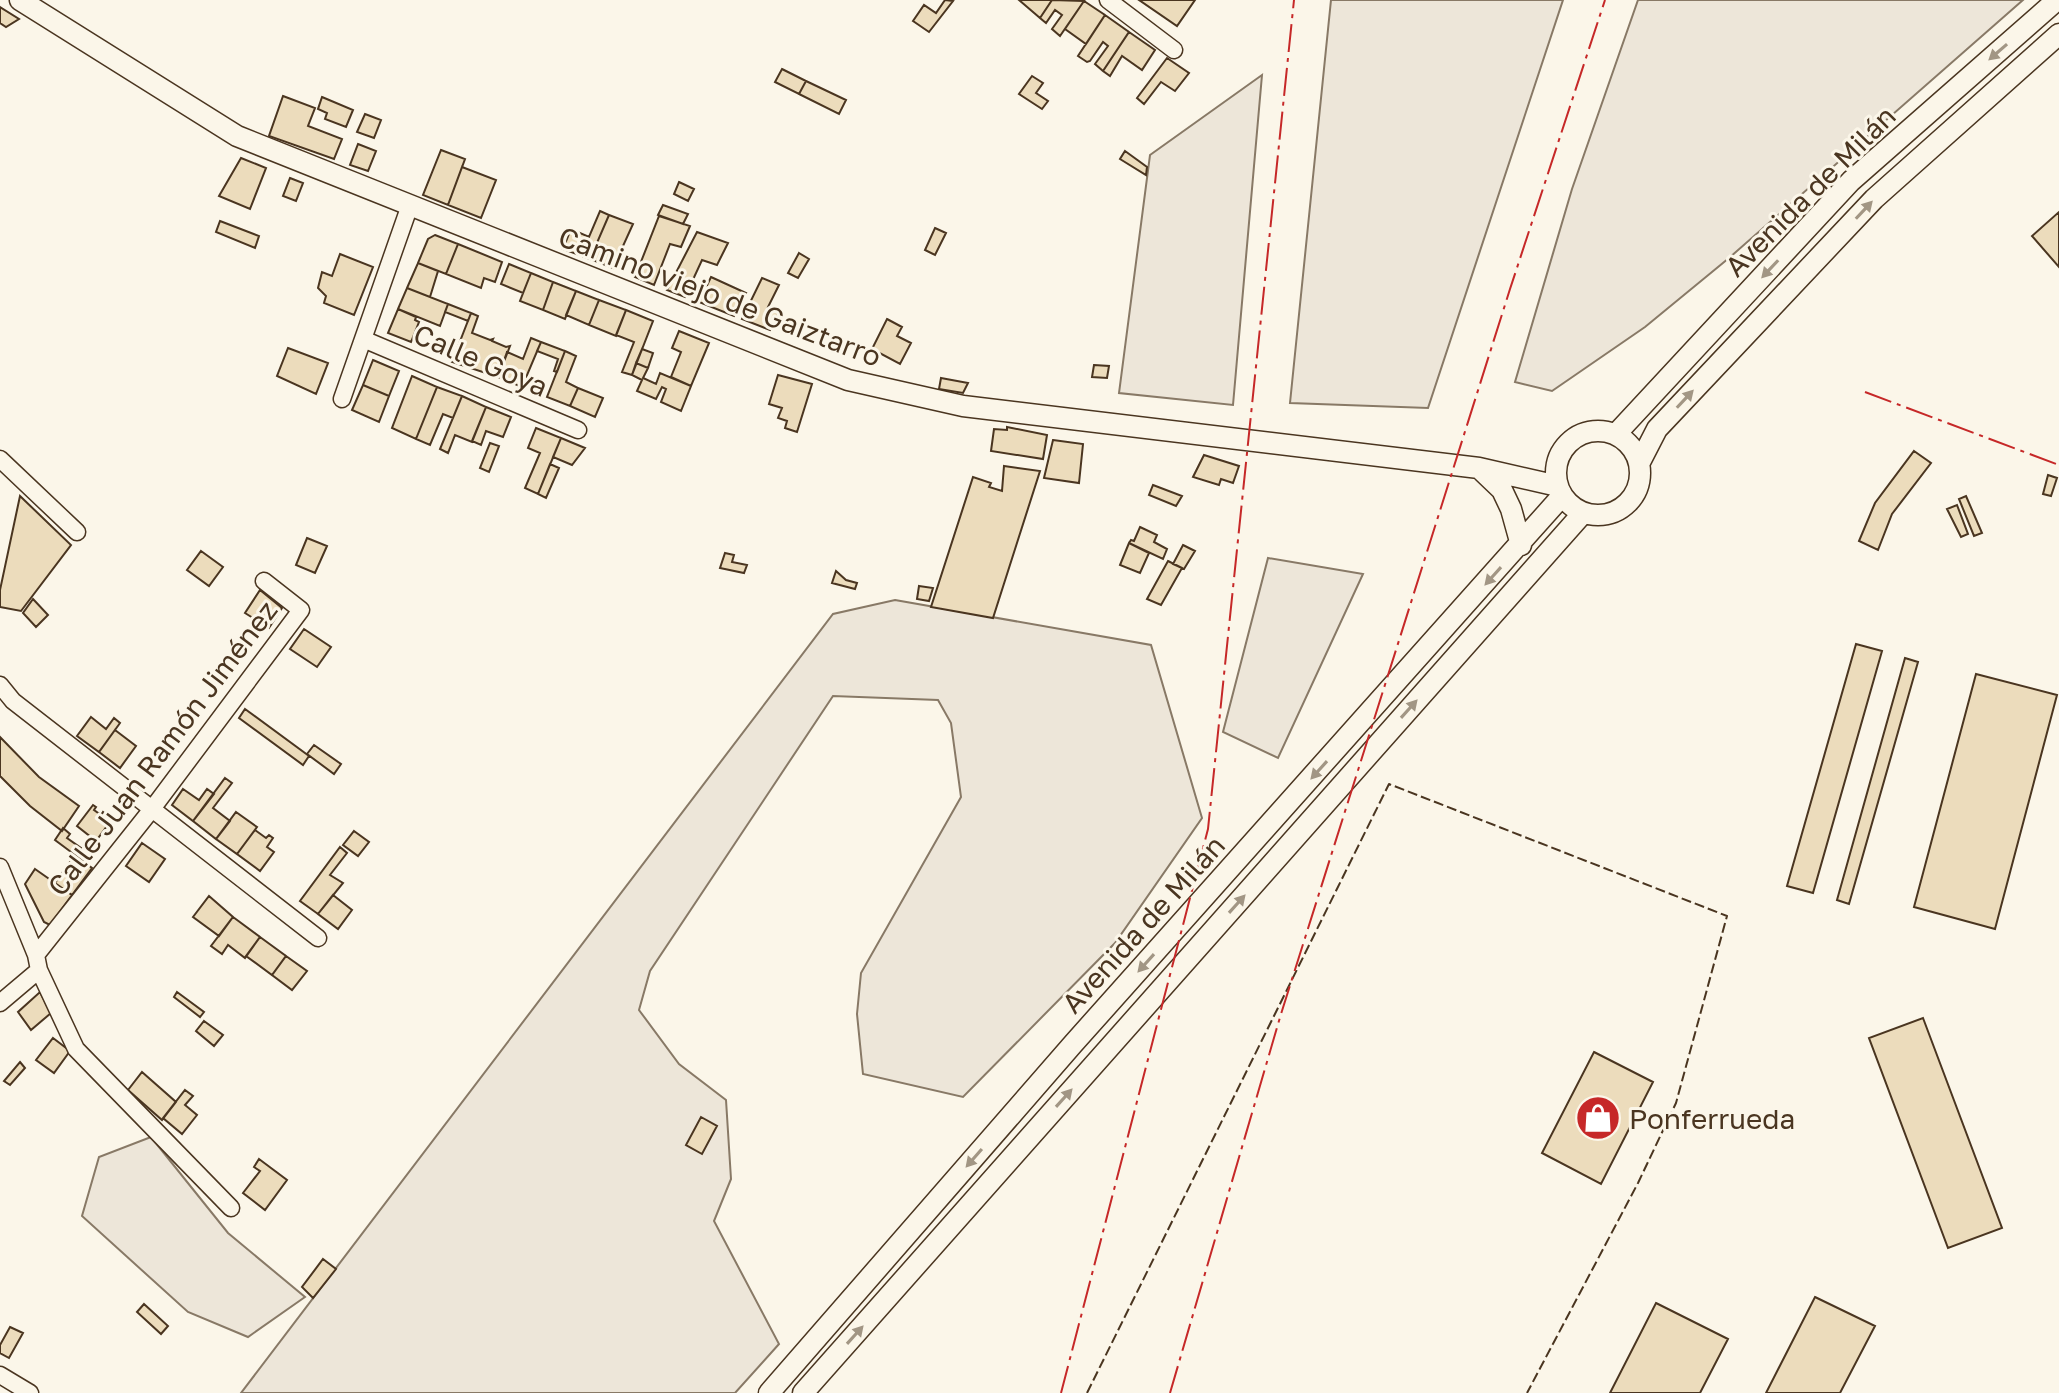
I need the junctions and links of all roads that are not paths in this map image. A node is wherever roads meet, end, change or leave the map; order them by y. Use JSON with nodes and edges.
{"nodes":[{"id":1,"x":20,"y":0,"type":"edge"},
{"id":2,"x":1108,"y":0,"type":"edge"},
{"id":3,"x":2057,"y":0,"type":"edge"},
{"id":4,"x":2059,"y":34,"type":"edge"},
{"id":5,"x":1174,"y":50,"type":"dead end"},
{"id":6,"x":410,"y":205,"type":"junction"},
{"id":7,"x":363,"y":339,"type":"junction"},
{"id":8,"x":342,"y":399,"type":"dead end"},
{"id":9,"x":578,"y":430,"type":"dead end"},
{"id":10,"x":1616,"y":434,"type":"junction"},
{"id":11,"x":0,"y":459,"type":"edge"},
{"id":12,"x":1558,"y":459,"type":"junction"},
{"id":13,"x":1640,"y":462,"type":"junction"},
{"id":14,"x":1479,"y":468,"type":"junction"},
{"id":15,"x":1505,"y":472,"type":"junction"},
{"id":16,"x":1560,"y":491,"type":"junction"},
{"id":17,"x":1583,"y":513,"type":"junction"},
{"id":18,"x":77,"y":532,"type":"dead end"},
{"id":19,"x":1521,"y":545,"type":"junction"},
{"id":20,"x":264,"y":581,"type":"dead end"},
{"id":21,"x":0,"y":685,"type":"edge"},
{"id":22,"x":152,"y":809,"type":"junction"},
{"id":23,"x":0,"y":867,"type":"edge"},
{"id":24,"x":318,"y":938,"type":"dead end"},
{"id":25,"x":37,"y":962,"type":"junction"},
{"id":26,"x":0,"y":1003,"type":"edge"},
{"id":27,"x":231,"y":1208,"type":"dead end"},
{"id":28,"x":0,"y":1375,"type":"edge"},
{"id":29,"x":30,"y":1393,"type":"edge"},
{"id":30,"x":769,"y":1393,"type":"edge"},
{"id":31,"x":803,"y":1393,"type":"edge"}],
"edges":[{"from":1,"to":6,"type":"street","name":"Camino viejo de Gaiztarro"},
{"from":2,"to":5,"type":"street"},
{"from":3,"to":10,"type":"street","name":"Avenida de Milán","one_way":true},
{"from":13,"to":4,"type":"street","name":"Avenida de Milán","one_way":true},
{"from":6,"to":7,"type":"street"},
{"from":6,"to":14,"type":"street","name":"Camino viejo de Gaiztarro"},
{"from":7,"to":8,"type":"street"},
{"from":7,"to":9,"type":"street","name":"Calle Goya"},
{"from":10,"to":12,"type":"street"},
{"from":10,"to":13,"type":"street"},
{"from":11,"to":18,"type":"street"},
{"from":12,"to":15,"type":"street","name":"Camino viejo de Gaiztarro"},
{"from":12,"to":16,"type":"street"},
{"from":13,"to":17,"type":"street"},
{"from":14,"to":15,"type":"street","name":"Camino viejo de Gaiztarro"},
{"from":14,"to":19,"type":"street"},
{"from":15,"to":16,"type":"street","name":"Camino viejo de Gaiztarro"},
{"from":16,"to":17,"type":"street"},
{"from":16,"to":19,"type":"street","name":"Avenida de Milán"},
{"from":31,"to":17,"type":"street","name":"Avenida de Milán","one_way":true},
{"from":19,"to":30,"type":"street","name":"Avenida de Milán","one_way":true},
{"from":20,"to":22,"type":"street","name":"Calle Juan Ramón Jiménez"},
{"from":21,"to":22,"type":"street"},
{"from":22,"to":24,"type":"street"},
{"from":22,"to":25,"type":"street","name":"Calle Juan Ramón Jiménez"},
{"from":23,"to":25,"type":"street"},
{"from":25,"to":26,"type":"street","name":"Calle Juan Ramón Jiménez"},
{"from":25,"to":27,"type":"street"},
{"from":28,"to":29,"type":"street"}]}
